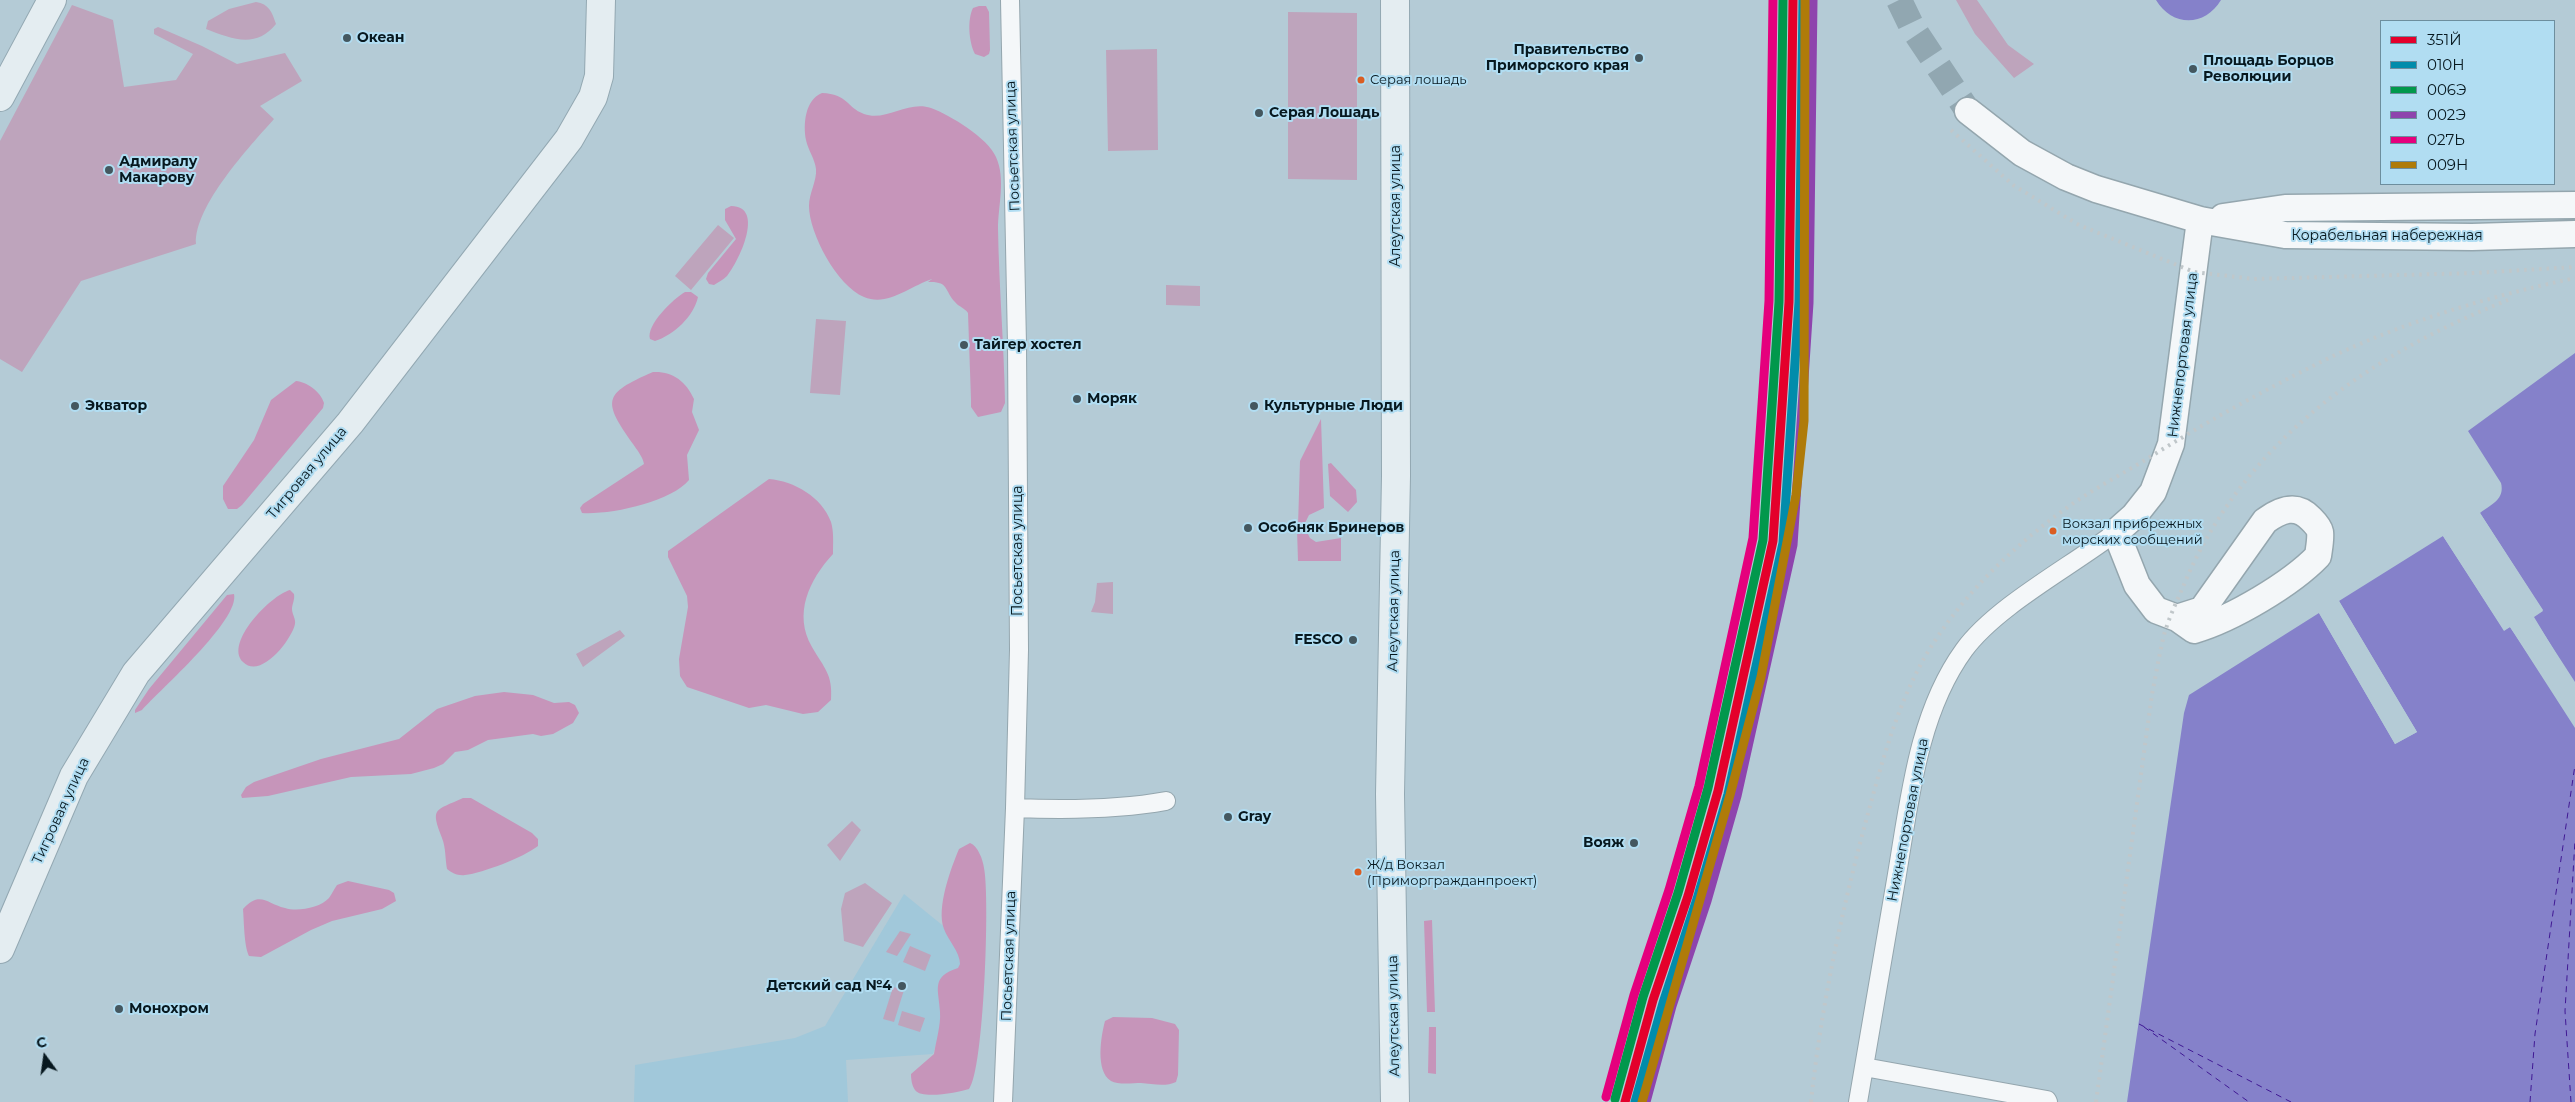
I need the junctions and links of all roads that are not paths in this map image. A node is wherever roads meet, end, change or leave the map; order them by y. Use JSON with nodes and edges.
{"nodes":[{"id":1,"x":52,"y":0,"type":"edge"},
{"id":2,"x":601,"y":0,"type":"edge"},
{"id":3,"x":1010,"y":0,"type":"edge"},
{"id":4,"x":1395,"y":0,"type":"edge"},
{"id":5,"x":0,"y":98,"type":"edge"},
{"id":6,"x":1968,"y":111,"type":"tunnel mouth"},
{"id":7,"x":2575,"y":205,"type":"edge"},
{"id":8,"x":2200,"y":220,"type":"junction"},
{"id":9,"x":2575,"y":234,"type":"edge"},
{"id":10,"x":2116,"y":532,"type":"junction"},
{"id":11,"x":2176,"y":618,"type":"junction"},
{"id":12,"x":1166,"y":801,"type":"dead end"},
{"id":13,"x":1015,"y":808,"type":"junction"},
{"id":14,"x":0,"y":949,"type":"edge"},
{"id":15,"x":1864,"y":1067,"type":"junction"},
{"id":16,"x":1003,"y":1102,"type":"edge"},
{"id":17,"x":1395,"y":1102,"type":"edge"},
{"id":18,"x":1858,"y":1102,"type":"edge"},
{"id":19,"x":2048,"y":1102,"type":"edge"}],
"edges":[{"from":1,"to":5,"type":"main road"},
{"from":2,"to":14,"type":"main road","name":"Тигровая улица"},
{"from":3,"to":13,"type":"street","name":"Посьетская улица"},
{"from":4,"to":17,"type":"main road","name":"Алеутская улица"},
{"from":6,"to":8,"type":"main road","name":"Корабельная набережная"},
{"from":7,"to":8,"type":"main road","name":"Корабельная набережная"},
{"from":8,"to":9,"type":"main road","name":"Корабельная набережная"},
{"from":8,"to":10,"type":"main road","name":"Нижнепортовая улица"},
{"from":10,"to":11,"type":"main road"},
{"from":10,"to":15,"type":"street","name":"Нижнепортовая улица"},
{"from":11,"to":11,"type":"main road"},
{"from":12,"to":13,"type":"street"},
{"from":13,"to":16,"type":"street","name":"Посьетская улица"},
{"from":15,"to":18,"type":"street","name":"Нижнепортовая улица"},
{"from":15,"to":19,"type":"street"}]}
